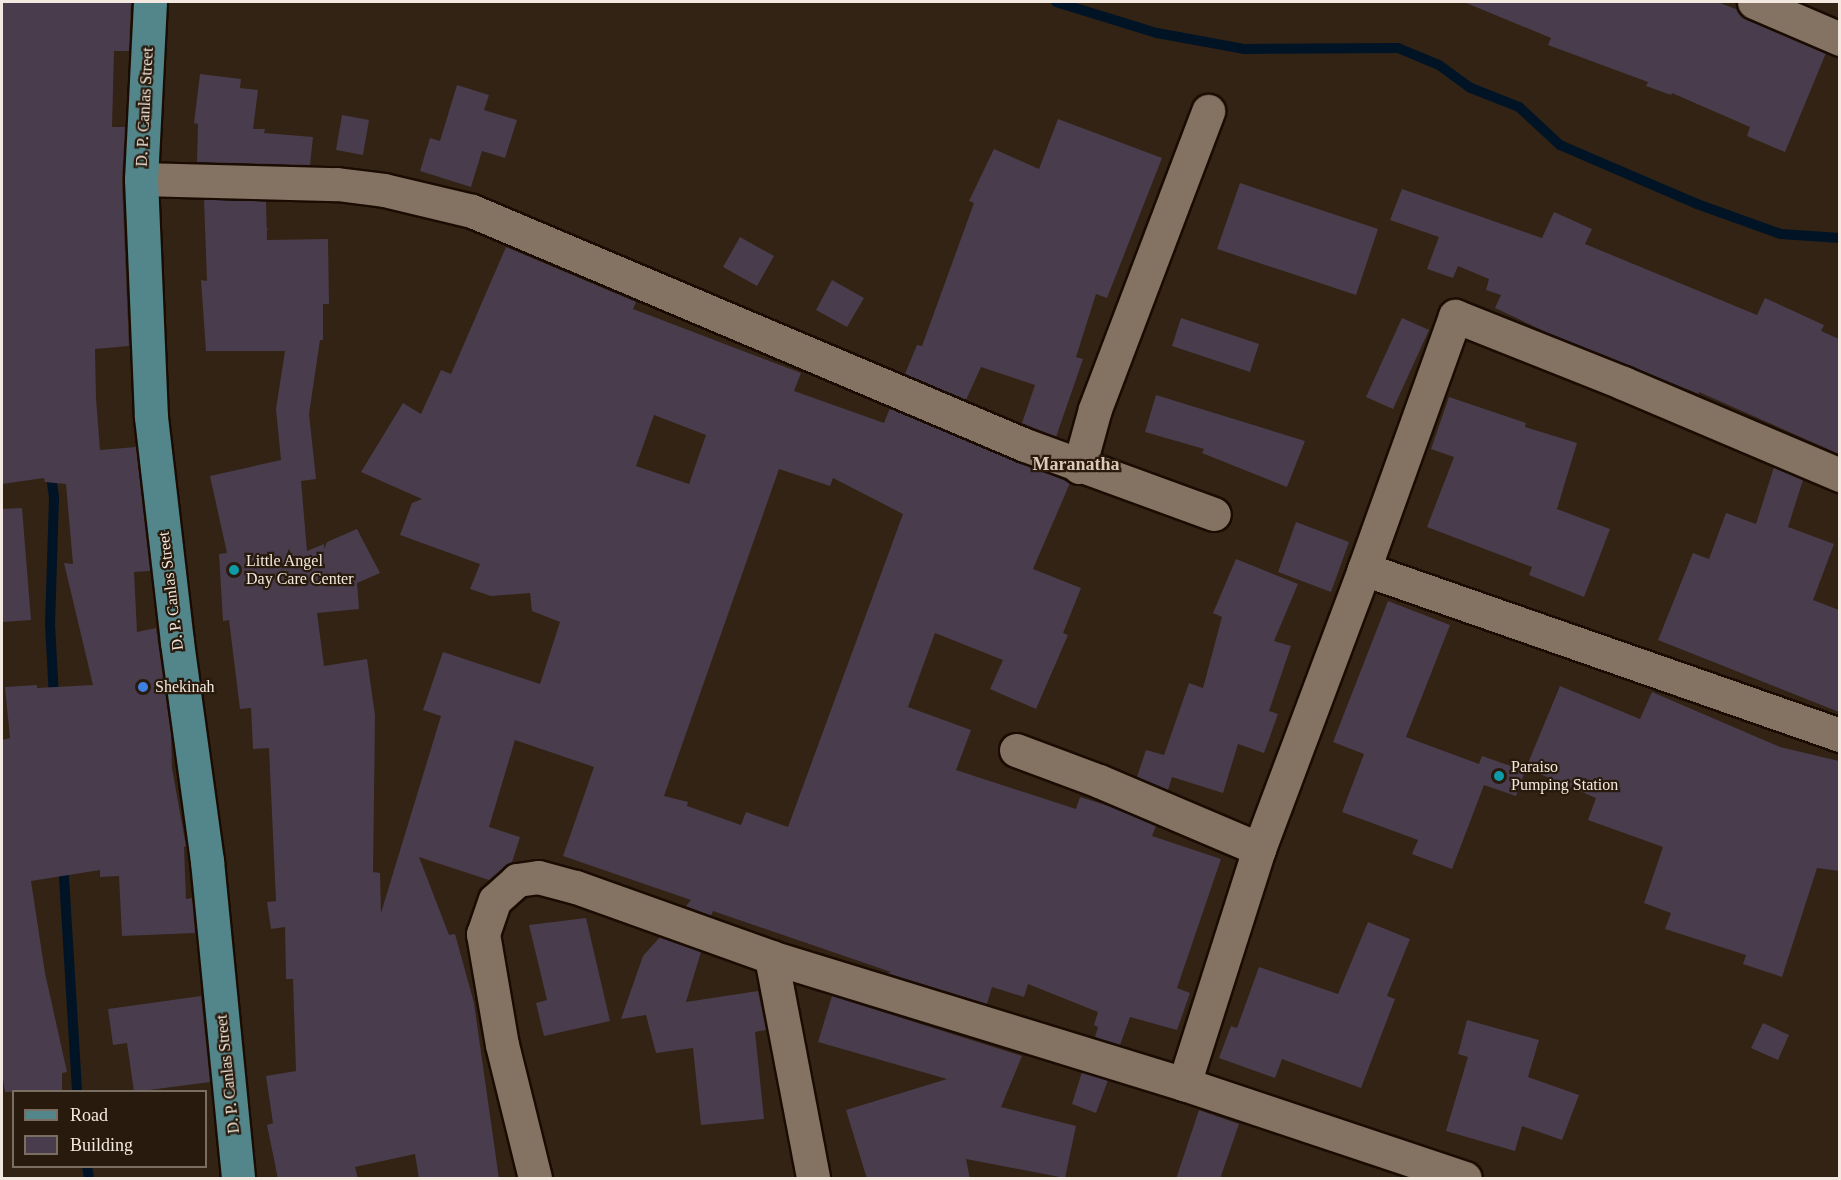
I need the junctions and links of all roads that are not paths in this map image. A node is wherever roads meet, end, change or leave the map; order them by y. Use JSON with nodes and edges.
{"nodes":[{"id":1,"x":150,"y":2,"type":"edge"},
{"id":2,"x":1754,"y":2,"type":"edge"},
{"id":3,"x":1839,"y":39,"type":"edge"},
{"id":4,"x":1208,"y":111,"type":"dead end"},
{"id":5,"x":141,"y":179,"type":"junction"},
{"id":6,"x":1080,"y":467,"type":"junction"},
{"id":7,"x":1839,"y":475,"type":"edge"},
{"id":8,"x":1214,"y":514,"type":"dead end"},
{"id":9,"x":1365,"y":569,"type":"junction"},
{"id":10,"x":1839,"y":735,"type":"edge"},
{"id":11,"x":1016,"y":750,"type":"dead end"},
{"id":12,"x":1258,"y":849,"type":"junction"},
{"id":13,"x":771,"y":957,"type":"junction"},
{"id":14,"x":1184,"y":1084,"type":"junction"},
{"id":15,"x":238,"y":1179,"type":"edge"},
{"id":16,"x":535,"y":1179,"type":"edge"},
{"id":17,"x":813,"y":1179,"type":"edge"},
{"id":18,"x":1465,"y":1179,"type":"edge"}],
"edges":[{"from":1,"to":5,"type":"main road","name":"D. P. Canlas Street"},
{"from":2,"to":3,"type":"street"},
{"from":4,"to":6,"type":"street"},
{"from":5,"to":6,"type":"street"},
{"from":5,"to":15,"type":"main road","name":"D. P. Canlas Street"},
{"from":6,"to":8,"type":"street"},
{"from":7,"to":9,"type":"street"},
{"from":9,"to":10,"type":"street"},
{"from":9,"to":12,"type":"street"},
{"from":11,"to":12,"type":"street"},
{"from":12,"to":14,"type":"street"},
{"from":13,"to":14,"type":"street"},
{"from":13,"to":16,"type":"street"},
{"from":13,"to":17,"type":"street"},
{"from":14,"to":18,"type":"street"}]}
